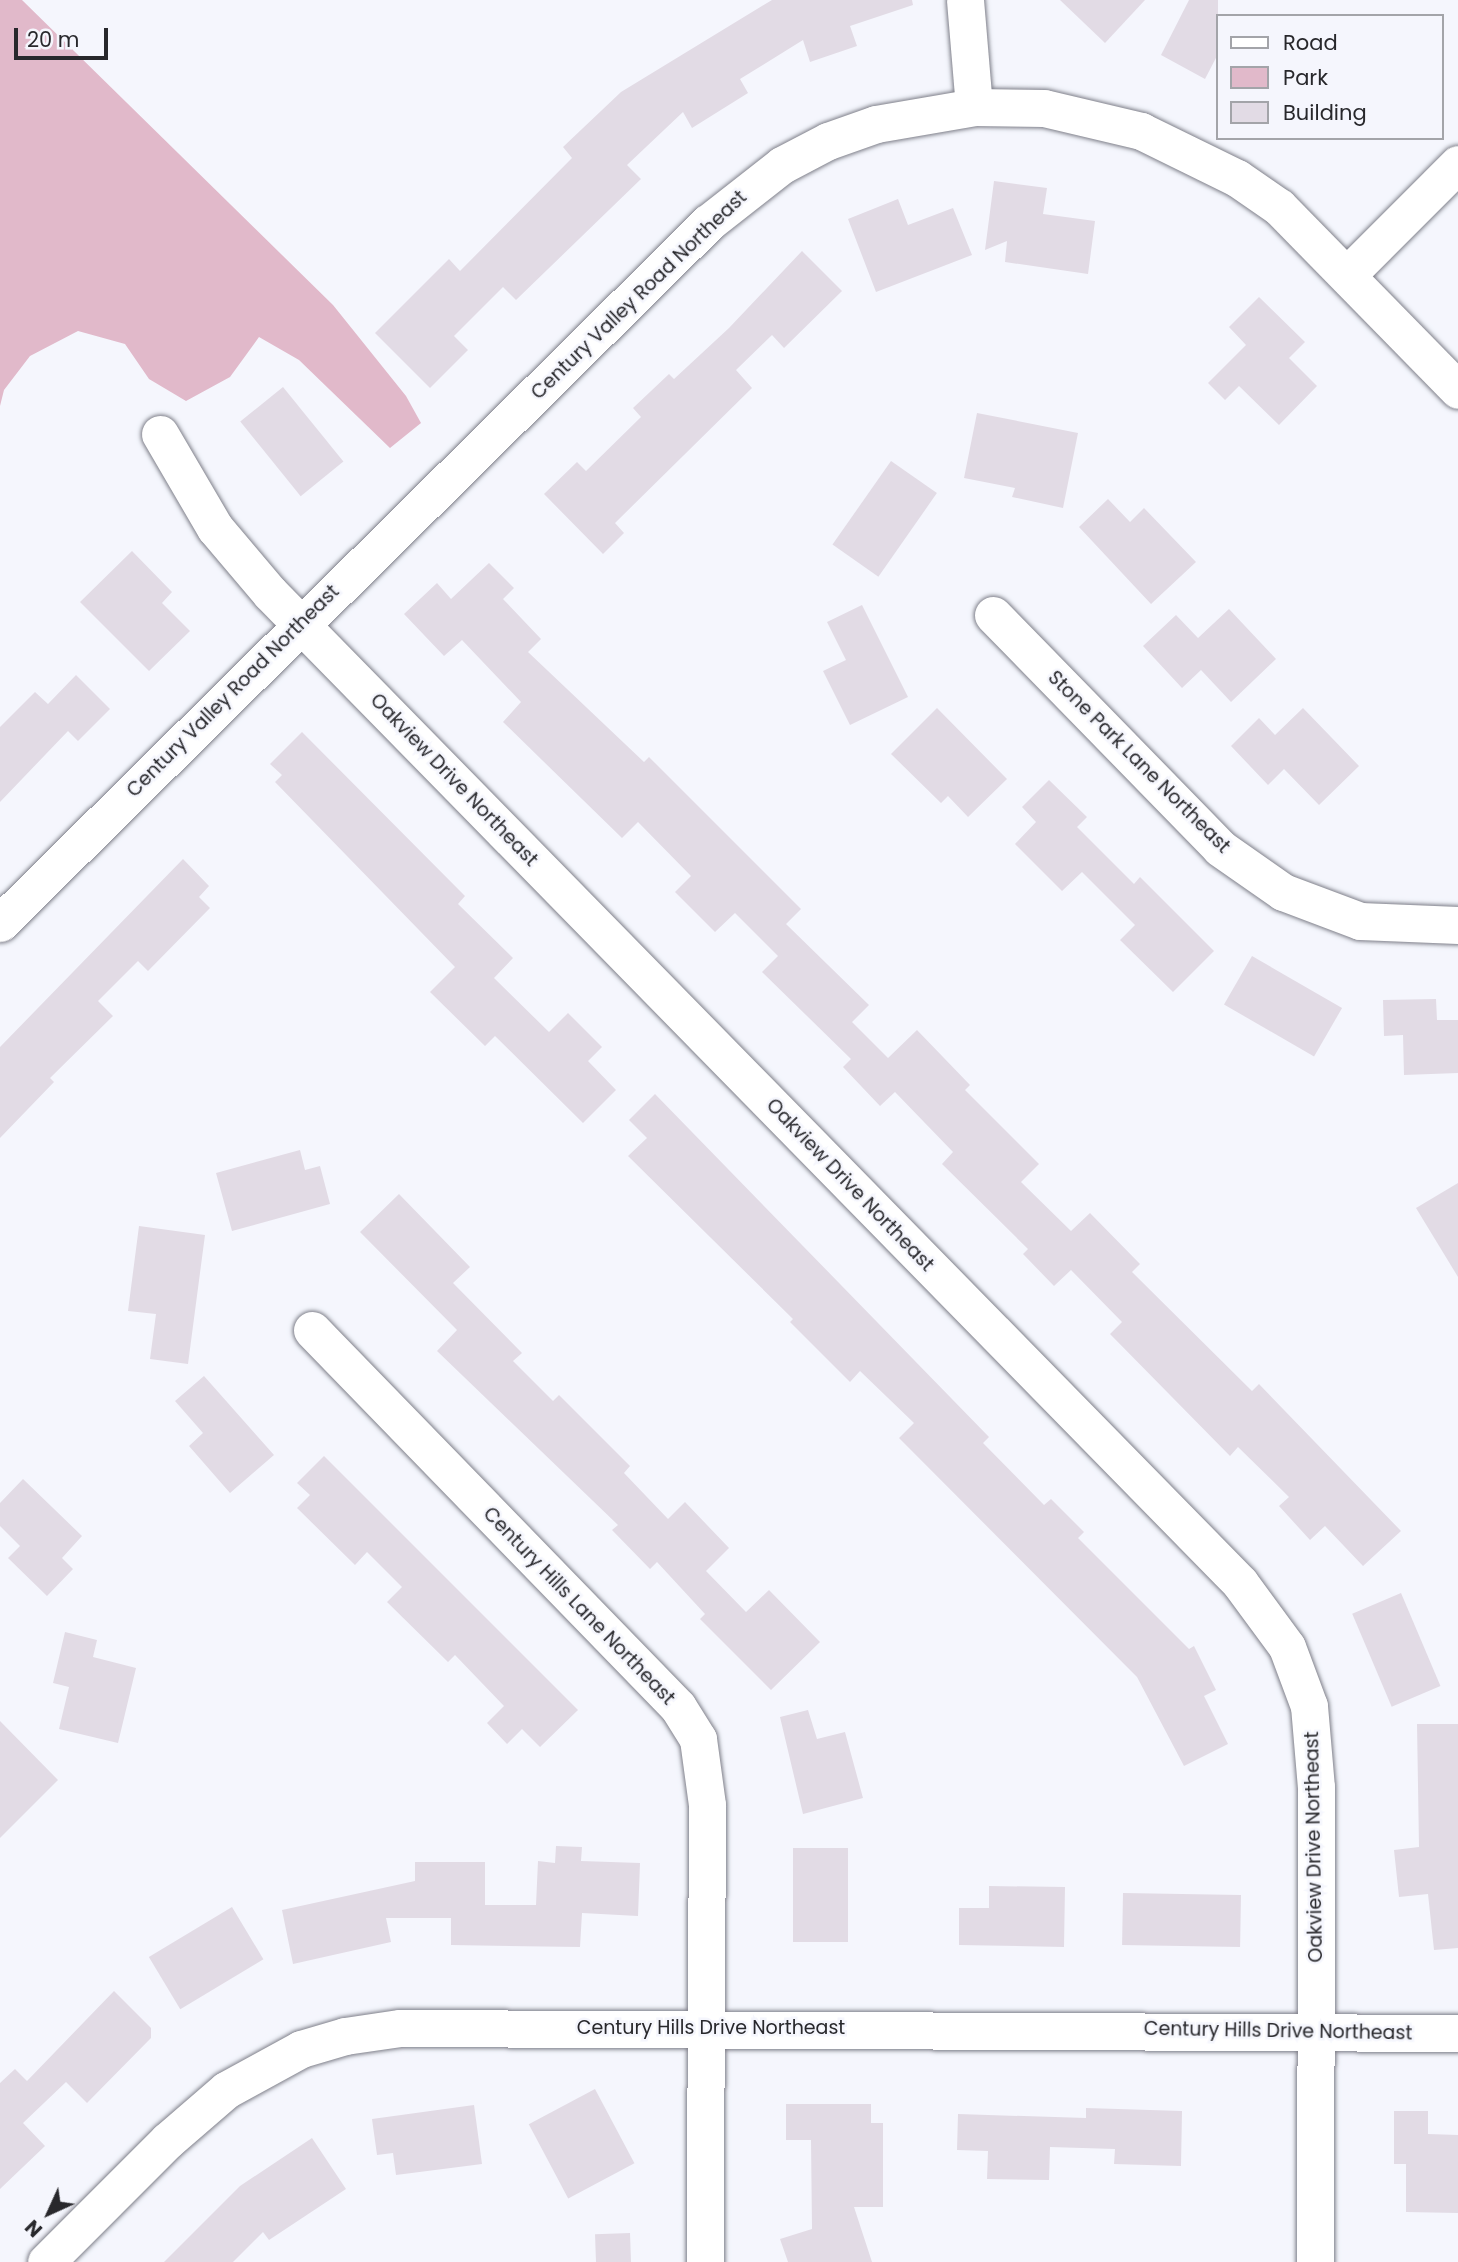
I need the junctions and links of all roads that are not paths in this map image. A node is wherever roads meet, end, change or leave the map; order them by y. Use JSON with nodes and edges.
{"nodes":[{"id":1,"x":965,"y":0,"type":"edge"},
{"id":2,"x":974,"y":107,"type":"junction"},
{"id":3,"x":1458,"y":164,"type":"edge"},
{"id":4,"x":1347,"y":275,"type":"junction"},
{"id":5,"x":1458,"y":390,"type":"edge"},
{"id":6,"x":160,"y":434,"type":"dead end"},
{"id":7,"x":993,"y":615,"type":"dead end"},
{"id":8,"x":300,"y":624,"type":"junction"},
{"id":9,"x":0,"y":923,"type":"edge"},
{"id":10,"x":1458,"y":925,"type":"edge"},
{"id":11,"x":312,"y":1330,"type":"dead end"},
{"id":12,"x":706,"y":2027,"type":"junction"},
{"id":13,"x":1317,"y":2030,"type":"junction"},
{"id":14,"x":1458,"y":2033,"type":"edge"},
{"id":15,"x":47,"y":2262,"type":"edge"},
{"id":16,"x":705,"y":2262,"type":"edge"},
{"id":17,"x":1315,"y":2262,"type":"edge"}],
"edges":[{"from":1,"to":2,"type":"street"},
{"from":2,"to":4,"type":"street","name":"Century Valley Road Northeast"},
{"from":2,"to":8,"type":"street","name":"Century Valley Road Northeast"},
{"from":3,"to":4,"type":"street"},
{"from":4,"to":5,"type":"street","name":"Century Valley Road Northeast"},
{"from":6,"to":8,"type":"street","name":"Oakview Drive Northeast"},
{"from":7,"to":10,"type":"street","name":"Stone Park Lane Northeast"},
{"from":8,"to":9,"type":"street","name":"Century Valley Road Northeast"},
{"from":8,"to":13,"type":"street","name":"Oakview Drive Northeast"},
{"from":11,"to":12,"type":"street","name":"Century Hills Lane Northeast"},
{"from":12,"to":13,"type":"street","name":"Century Hills Drive Northeast"},
{"from":12,"to":15,"type":"street","name":"Century Hills Drive Northeast"},
{"from":12,"to":16,"type":"street","name":"Century Hills Lane Northeast"},
{"from":13,"to":14,"type":"street","name":"Century Hills Drive Northeast"},
{"from":13,"to":17,"type":"street","name":"Oakview Drive Northeast"}]}
